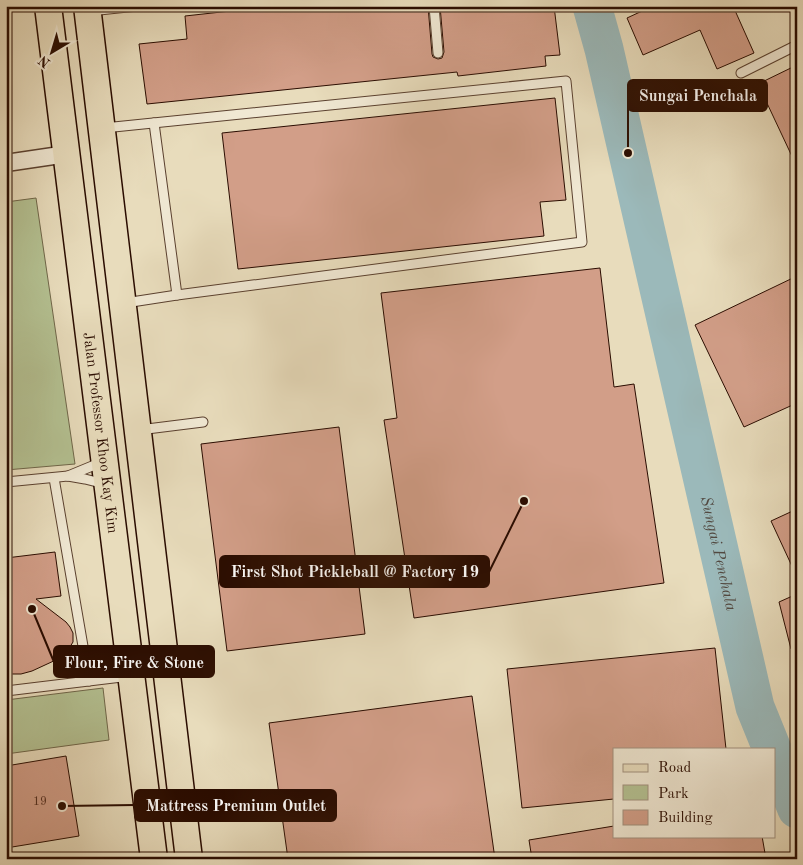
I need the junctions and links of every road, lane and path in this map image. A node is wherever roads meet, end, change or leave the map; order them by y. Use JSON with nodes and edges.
{"nodes":[{"id":1,"x":48,"y":6,"type":"edge"},
{"id":2,"x":138,"y":6,"type":"edge"},
{"id":3,"x":434,"y":6,"type":"edge"},
{"id":4,"x":87,"y":9,"type":"edge"},
{"id":5,"x":797,"y":45,"type":"edge"},
{"id":6,"x":438,"y":53,"type":"dead end"},
{"id":7,"x":740,"y":73,"type":"dead end"},
{"id":8,"x":154,"y":123,"type":"junction"},
{"id":9,"x":101,"y":129,"type":"junction"},
{"id":10,"x":66,"y":154,"type":"junction"},
{"id":11,"x":6,"y":162,"type":"edge"},
{"id":12,"x":176,"y":295,"type":"junction"},
{"id":13,"x":122,"y":304,"type":"junction"},
{"id":14,"x":203,"y":422,"type":"dead end"},
{"id":15,"x":138,"y":431,"type":"junction"},
{"id":16,"x":106,"y":473,"type":"junction"},
{"id":17,"x":68,"y":476,"type":"junction"},
{"id":18,"x":54,"y":478,"type":"junction"},
{"id":19,"x":6,"y":482,"type":"edge"},
{"id":20,"x":131,"y":676,"type":"junction"},
{"id":21,"x":89,"y":681,"type":"junction"},
{"id":22,"x":6,"y":691,"type":"edge"},
{"id":23,"x":154,"y":859,"type":"edge"},
{"id":24,"x":189,"y":859,"type":"edge"}],
"edges":[{"from":1,"to":10,"type":"main road","name":"Jalan Professor Khoo Kay Kim"},
{"from":2,"to":4,"type":"lane"},
{"from":3,"to":6,"type":"lane"},
{"from":4,"to":9,"type":"main road"},
{"from":5,"to":7,"type":"lane"},
{"from":8,"to":9,"type":"lane"},
{"from":8,"to":12,"type":"lane"},
{"from":8,"to":12,"type":"lane"},
{"from":9,"to":13,"type":"main road"},
{"from":10,"to":11,"type":"street"},
{"from":10,"to":16,"type":"main road","name":"Jalan Professor Khoo Kay Kim"},
{"from":12,"to":13,"type":"lane"},
{"from":13,"to":15,"type":"main road"},
{"from":14,"to":15,"type":"lane"},
{"from":15,"to":24,"type":"main road"},
{"from":16,"to":17,"type":"lane"},
{"from":16,"to":17,"type":"lane"},
{"from":16,"to":20,"type":"main road","name":"Jalan Professor Khoo Kay Kim"},
{"from":17,"to":18,"type":"lane"},
{"from":18,"to":19,"type":"lane"},
{"from":18,"to":21,"type":"lane"},
{"from":20,"to":21,"type":"lane"},
{"from":20,"to":23,"type":"main road","name":"Jalan Professor Khoo Kay Kim"},
{"from":21,"to":22,"type":"lane"}]}
